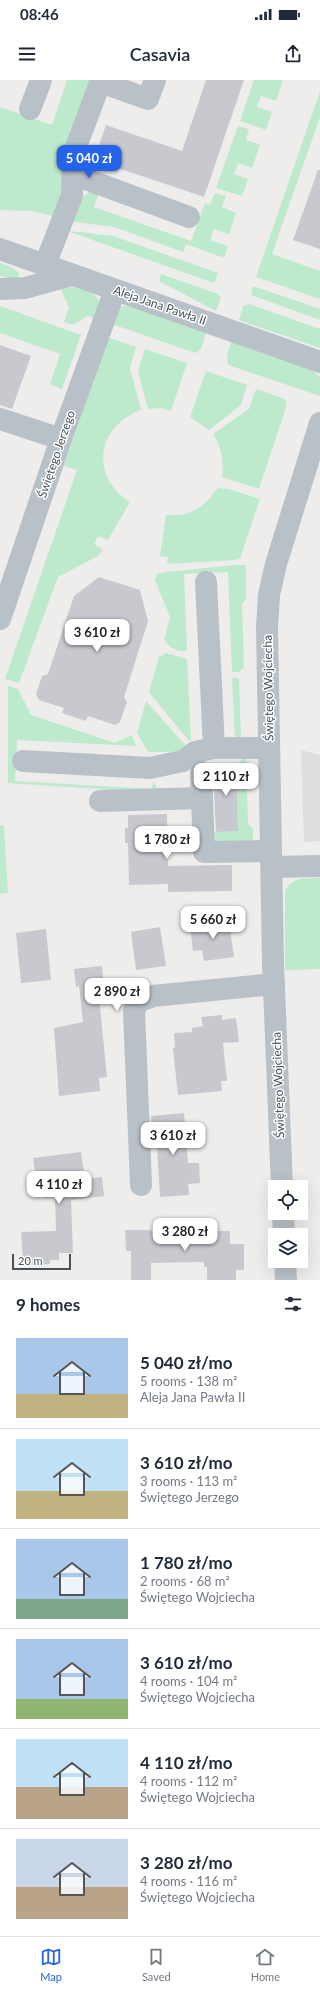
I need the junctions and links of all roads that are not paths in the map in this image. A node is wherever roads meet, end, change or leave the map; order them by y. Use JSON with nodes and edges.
{"nodes":[{"id":1,"x":41,"y":80,"type":"edge"},
{"id":2,"x":155,"y":80,"type":"edge"},
{"id":3,"x":101,"y":81,"type":"edge"},
{"id":4,"x":30,"y":110,"type":"dead end"},
{"id":5,"x":72,"y":174,"type":"junction"},
{"id":6,"x":189,"y":217,"type":"dead end"},
{"id":7,"x":0,"y":249,"type":"edge"},
{"id":8,"x":45,"y":265,"type":"junction"},
{"id":9,"x":72,"y":275,"type":"junction"},
{"id":10,"x":0,"y":289,"type":"edge"},
{"id":11,"x":115,"y":290,"type":"junction"},
{"id":12,"x":320,"y":362,"type":"edge"},
{"id":13,"x":0,"y":419,"type":"edge"},
{"id":14,"x":320,"y":423,"type":"edge"},
{"id":15,"x":61,"y":439,"type":"junction"},
{"id":16,"x":206,"y":582,"type":"dead end"},
{"id":17,"x":0,"y":619,"type":"edge"},
{"id":18,"x":214,"y":748,"type":"junction"},
{"id":19,"x":269,"y":748,"type":"junction"},
{"id":20,"x":23,"y":761,"type":"dead end"},
{"id":21,"x":201,"y":772,"type":"dead end"},
{"id":22,"x":202,"y":798,"type":"junction"},
{"id":23,"x":100,"y":801,"type":"dead end"},
{"id":24,"x":272,"y":859,"type":"junction"},
{"id":25,"x":320,"y":866,"type":"edge"},
{"id":26,"x":274,"y":984,"type":"junction"},
{"id":27,"x":282,"y":1180,"type":"edge"},
{"id":28,"x":140,"y":1185,"type":"dead end"},
{"id":29,"x":285,"y":1268,"type":"edge"},
{"id":30,"x":286,"y":1280,"type":"edge"}],
"edges":[{"from":1,"to":4,"type":"street"},
{"from":2,"to":3,"type":"street"},
{"from":3,"to":5,"type":"street"},
{"from":5,"to":6,"type":"street"},
{"from":5,"to":8,"type":"street"},
{"from":7,"to":8,"type":"street","name":"Aleja Jana Pawła II"},
{"from":8,"to":9,"type":"street","name":"Aleja Jana Pawła II"},
{"from":9,"to":10,"type":"street"},
{"from":9,"to":11,"type":"street","name":"Aleja Jana Pawła II"},
{"from":11,"to":12,"type":"street","name":"Aleja Jana Pawła II"},
{"from":11,"to":15,"type":"street","name":"Świętego Jerzego"},
{"from":13,"to":15,"type":"street"},
{"from":14,"to":19,"type":"street","name":"Świętego Wojciecha"},
{"from":15,"to":17,"type":"street","name":"Świętego Jerzego"},
{"from":16,"to":18,"type":"street"},
{"from":18,"to":19,"type":"street"},
{"from":18,"to":20,"type":"street"},
{"from":19,"to":24,"type":"street","name":"Świętego Wojciecha"},
{"from":21,"to":22,"type":"street"},
{"from":22,"to":23,"type":"street"},
{"from":22,"to":24,"type":"street"},
{"from":24,"to":25,"type":"street"},
{"from":24,"to":26,"type":"street","name":"Świętego Wojciecha"},
{"from":26,"to":27,"type":"street","name":"Świętego Wojciecha"},
{"from":26,"to":28,"type":"street"},
{"from":29,"to":30,"type":"street"}]}
